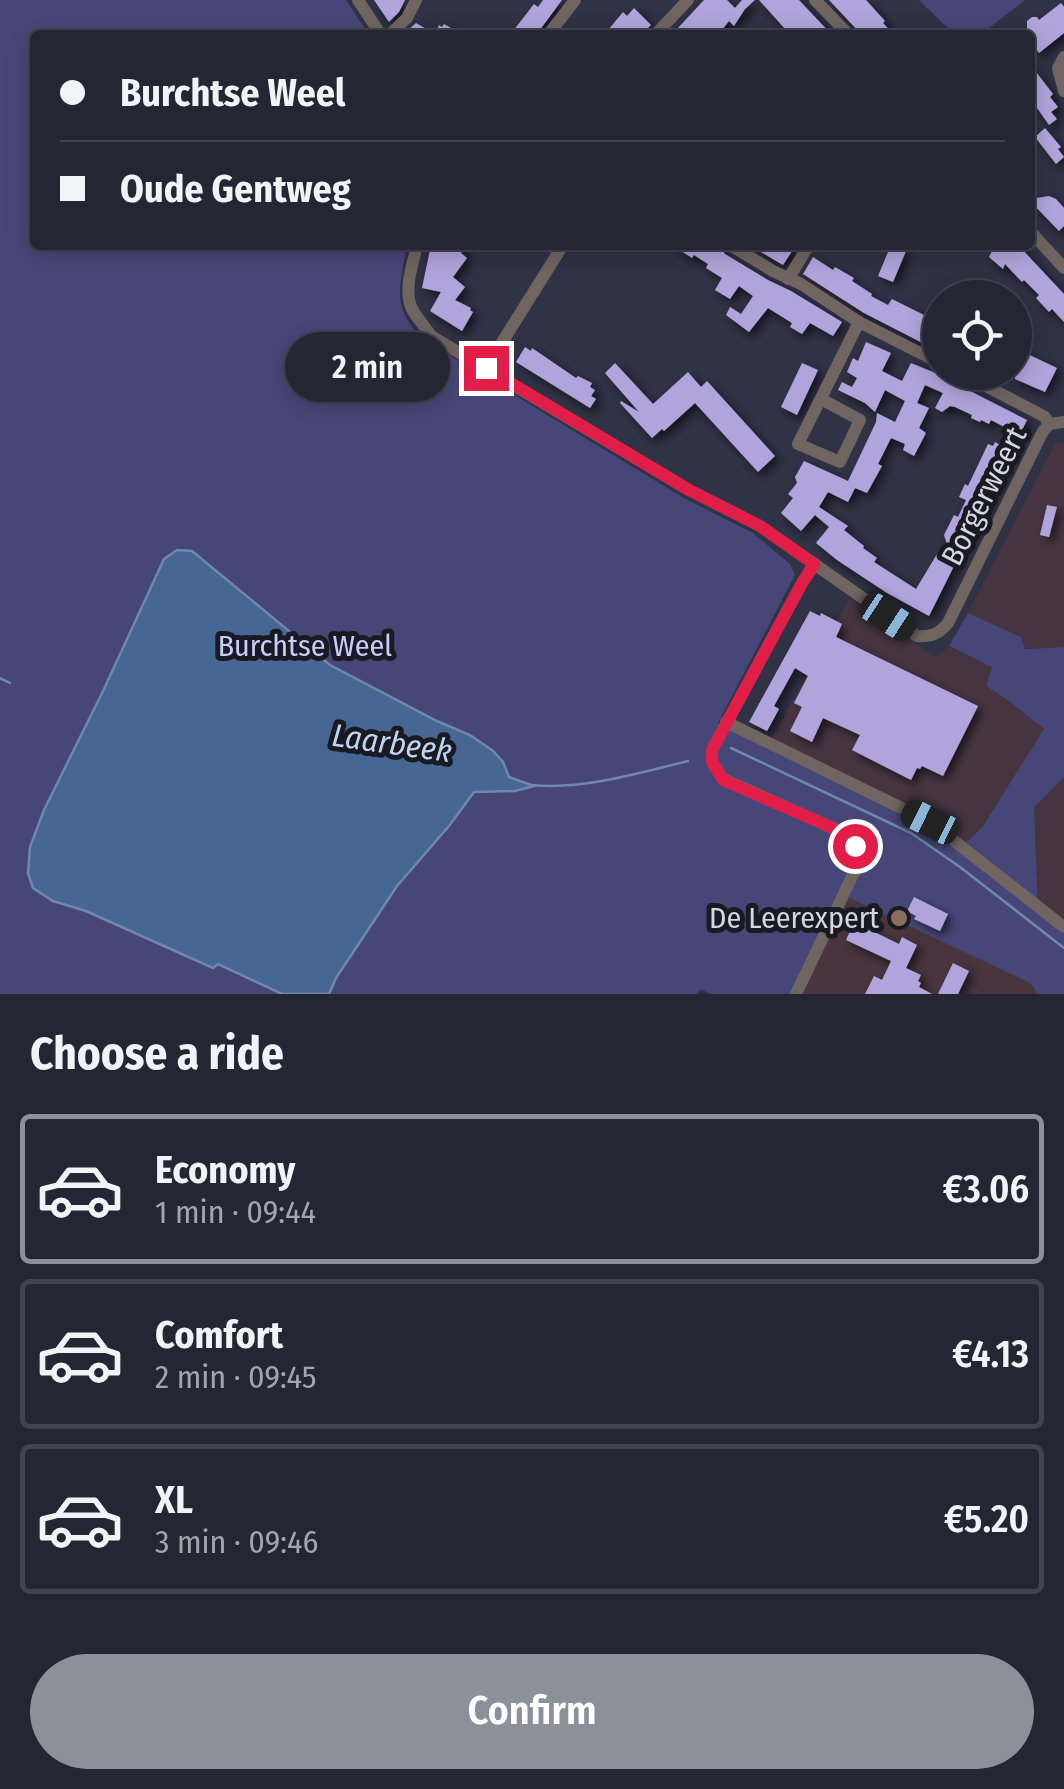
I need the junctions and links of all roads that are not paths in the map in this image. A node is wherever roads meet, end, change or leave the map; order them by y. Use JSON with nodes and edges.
{"nodes":[{"id":1,"x":358,"y":0,"type":"edge"},
{"id":2,"x":416,"y":0,"type":"edge"},
{"id":3,"x":575,"y":0,"type":"edge"},
{"id":4,"x":688,"y":0,"type":"edge"},
{"id":5,"x":816,"y":0,"type":"edge"},
{"id":6,"x":378,"y":30,"type":"edge"},
{"id":7,"x":394,"y":30,"type":"edge"},
{"id":8,"x":552,"y":30,"type":"edge"},
{"id":9,"x":660,"y":30,"type":"edge"},
{"id":10,"x":844,"y":30,"type":"edge"},
{"id":11,"x":1064,"y":57,"type":"edge"},
{"id":12,"x":1064,"y":91,"type":"edge"},
{"id":13,"x":1035,"y":236,"type":"edge"},
{"id":14,"x":416,"y":250,"type":"edge"},
{"id":15,"x":559,"y":250,"type":"edge"},
{"id":16,"x":739,"y":250,"type":"edge"},
{"id":17,"x":806,"y":250,"type":"edge"},
{"id":18,"x":1064,"y":268,"type":"edge"},
{"id":19,"x":788,"y":279,"type":"junction"},
{"id":20,"x":860,"y":322,"type":"junction"},
{"id":21,"x":922,"y":354,"type":"edge"},
{"id":22,"x":486,"y":368,"type":"junction"},
{"id":23,"x":993,"y":390,"type":"edge"},
{"id":24,"x":820,"y":399,"type":"junction"},
{"id":25,"x":1057,"y":423,"type":"edge"},
{"id":26,"x":814,"y":564,"type":"junction"},
{"id":27,"x":726,"y":722,"type":"junction"},
{"id":28,"x":1064,"y":927,"type":"edge"},
{"id":29,"x":796,"y":994,"type":"edge"}],
"edges":[{"from":1,"to":6,"type":"street"},
{"from":2,"to":7,"type":"street"},
{"from":3,"to":8,"type":"street"},
{"from":4,"to":9,"type":"street"},
{"from":5,"to":10,"type":"street"},
{"from":11,"to":12,"type":"street"},
{"from":13,"to":18,"type":"street"},
{"from":14,"to":22,"type":"street"},
{"from":15,"to":22,"type":"street"},
{"from":16,"to":19,"type":"street"},
{"from":17,"to":19,"type":"street"},
{"from":19,"to":20,"type":"street"},
{"from":20,"to":21,"type":"street"},
{"from":20,"to":24,"type":"street"},
{"from":22,"to":26,"type":"street"},
{"from":23,"to":25,"type":"street"},
{"from":24,"to":24,"type":"street"},
{"from":25,"to":26,"type":"street","name":"Borgerweert"},
{"from":26,"to":27,"type":"street"},
{"from":27,"to":28,"type":"street"},
{"from":27,"to":29,"type":"street"}]}
